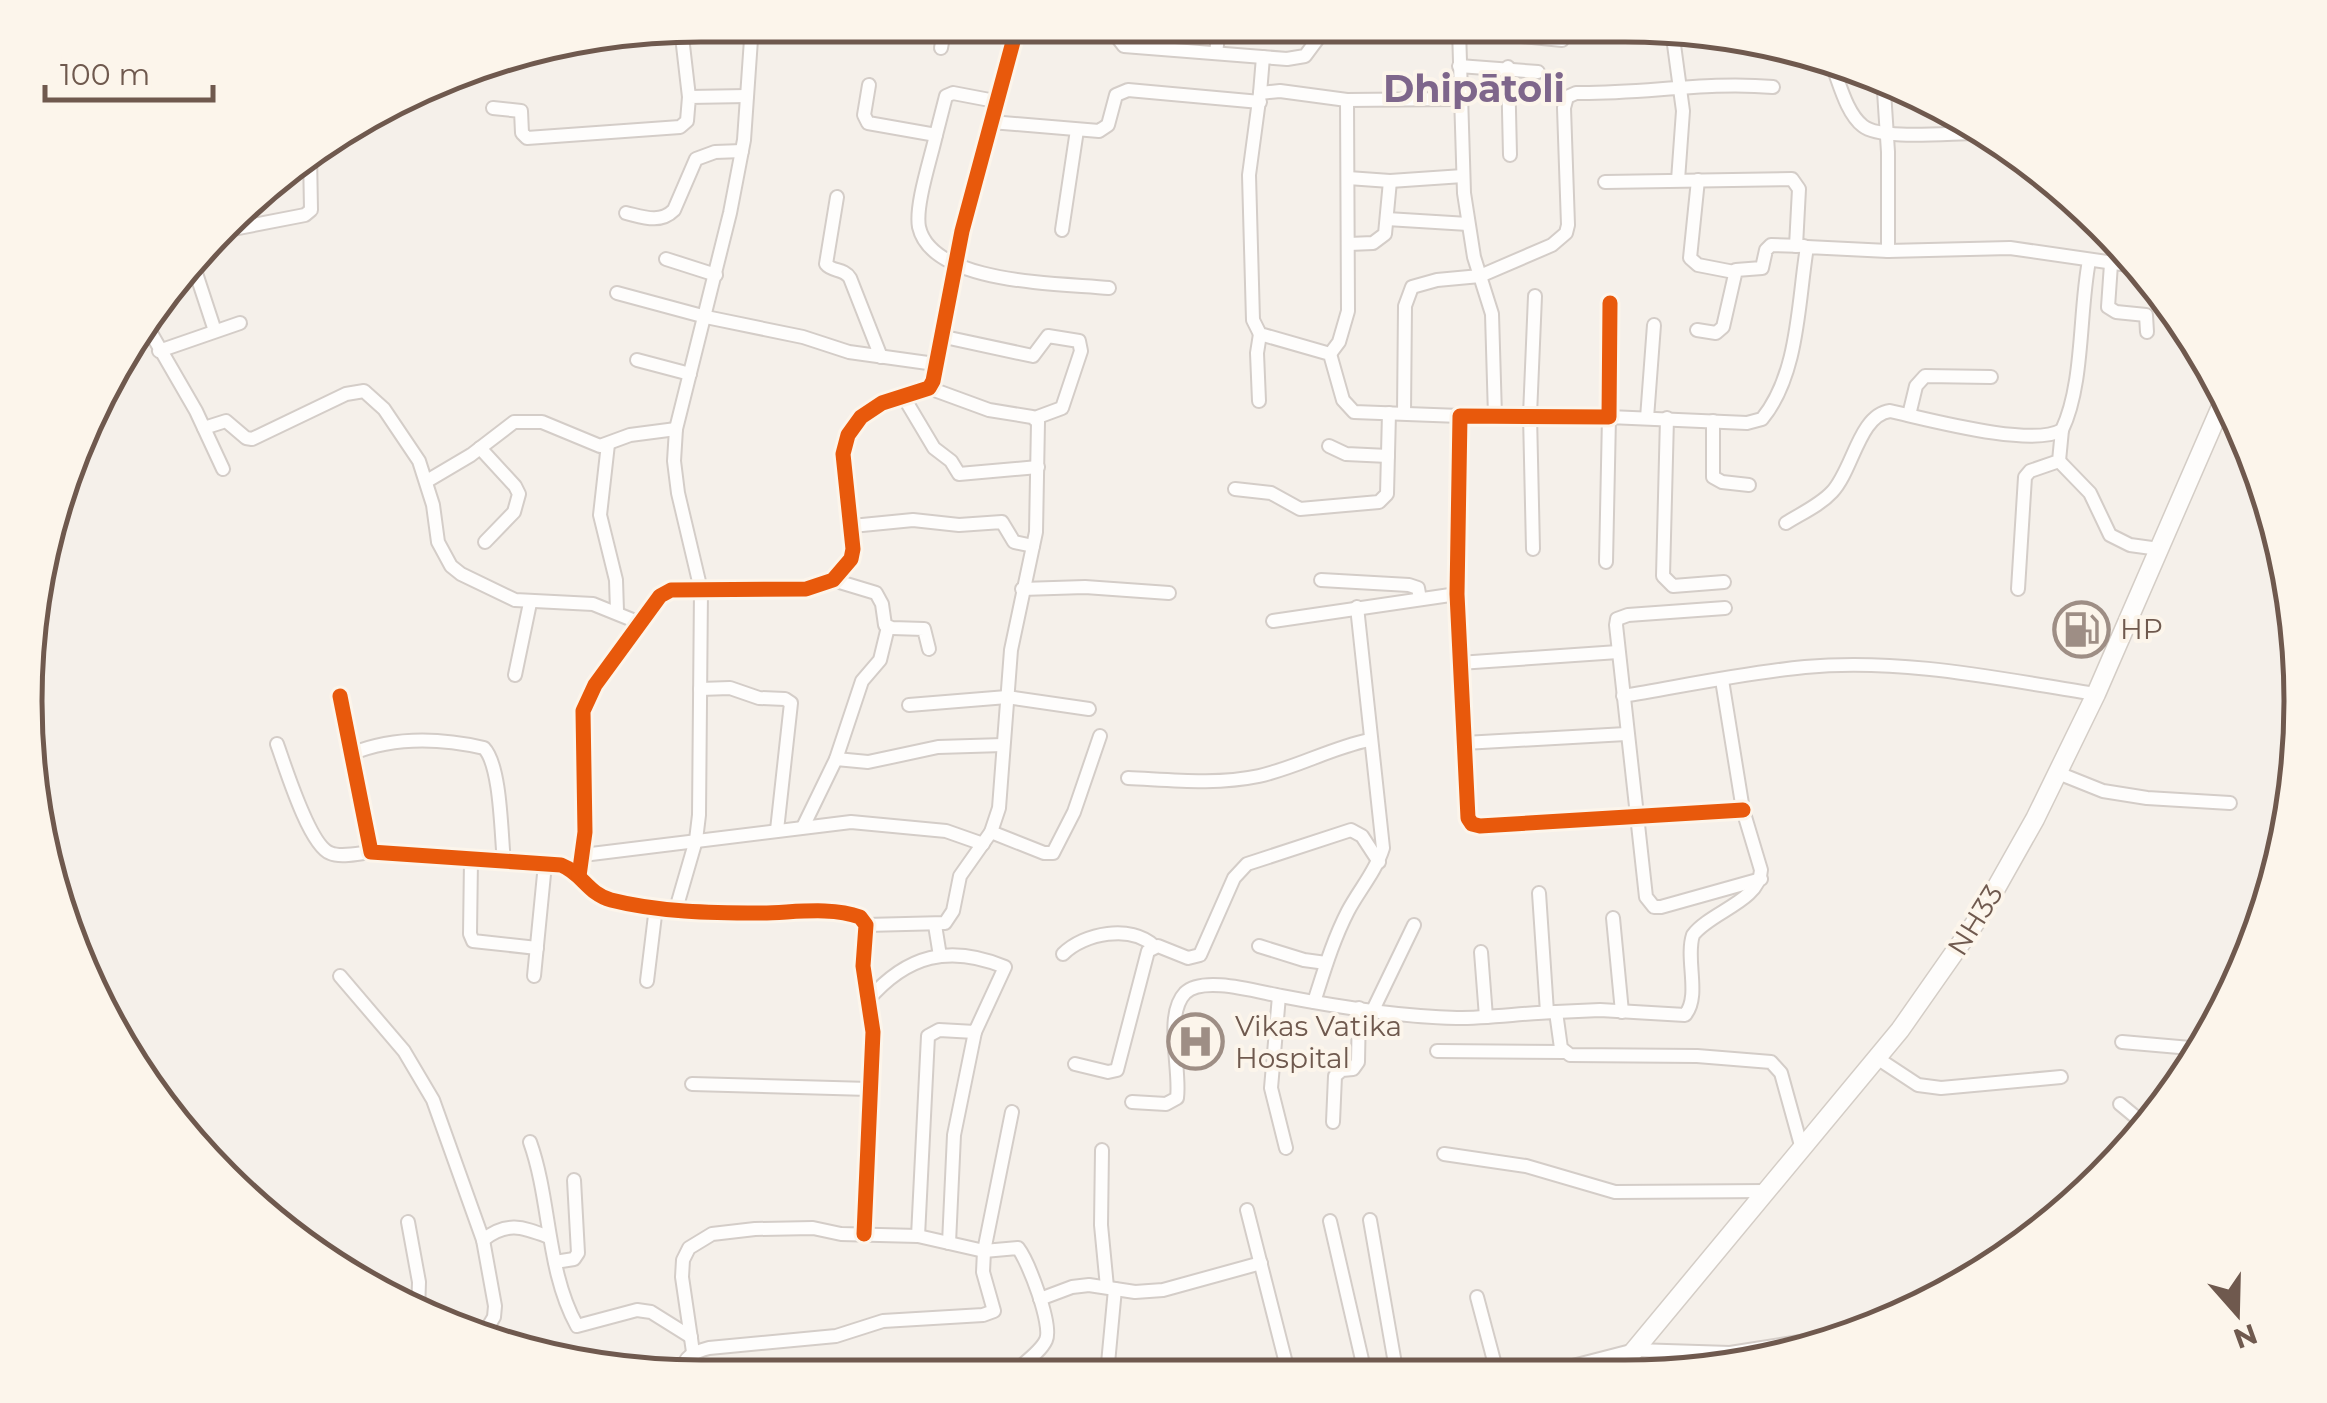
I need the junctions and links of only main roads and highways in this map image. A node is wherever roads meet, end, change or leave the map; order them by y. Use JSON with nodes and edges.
{"nodes":[{"id":1,"x":2218,"y":413,"type":"edge"},
{"id":2,"x":1627,"y":1360,"type":"edge"}],
"edges":[{"from":1,"to":2,"type":"main road","name":"NH33"}]}
